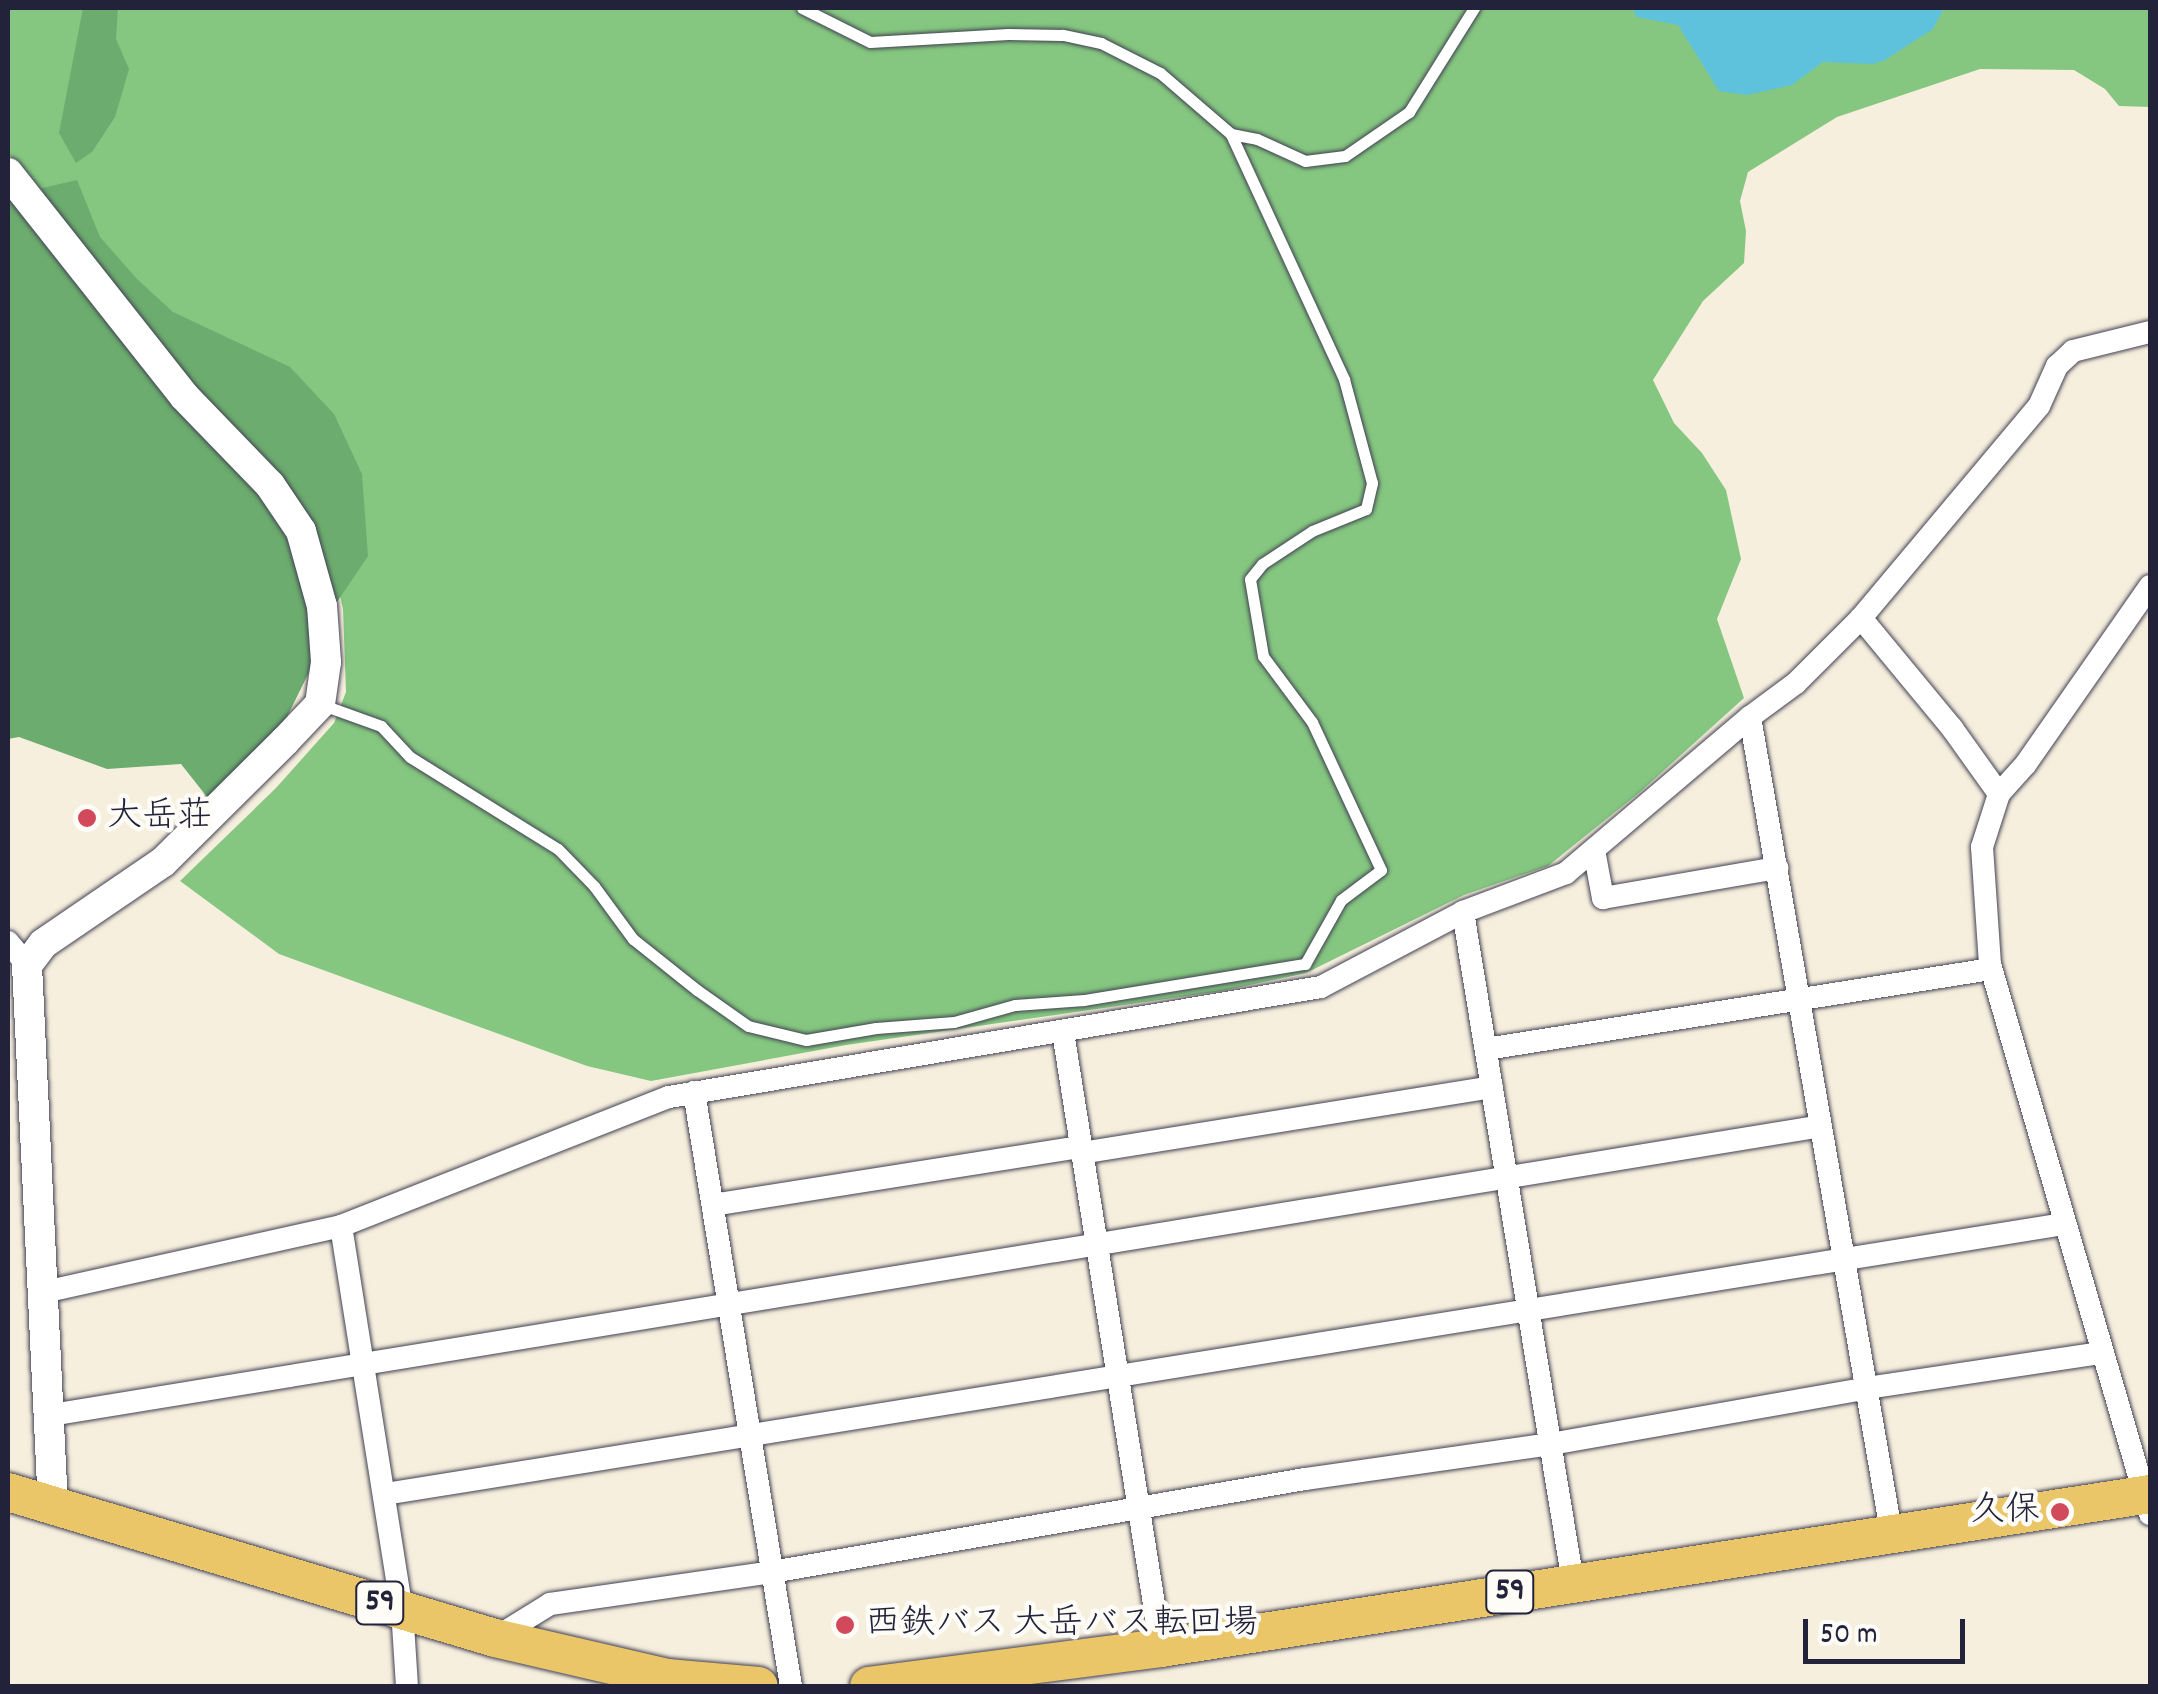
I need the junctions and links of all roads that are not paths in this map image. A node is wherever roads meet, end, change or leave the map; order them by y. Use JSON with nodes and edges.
{"nodes":[{"id":1,"x":802,"y":8,"type":"edge"},
{"id":2,"x":1474,"y":8,"type":"edge"},
{"id":3,"x":1231,"y":134,"type":"junction"},
{"id":4,"x":8,"y":173,"type":"edge"},
{"id":5,"x":2150,"y":332,"type":"edge"},
{"id":6,"x":2150,"y":586,"type":"edge"},
{"id":7,"x":1861,"y":618,"type":"junction"},
{"id":8,"x":320,"y":704,"type":"junction"},
{"id":9,"x":1750,"y":716,"type":"junction"},
{"id":10,"x":1999,"y":794,"type":"junction"},
{"id":11,"x":1594,"y":850,"type":"junction"},
{"id":12,"x":1777,"y":868,"type":"junction"},
{"id":13,"x":1463,"y":912,"type":"junction"},
{"id":14,"x":17,"y":954,"type":"edge"},
{"id":15,"x":1991,"y":969,"type":"junction"},
{"id":16,"x":1801,"y":999,"type":"junction"},
{"id":17,"x":1062,"y":1032,"type":"junction"},
{"id":18,"x":1486,"y":1049,"type":"junction"},
{"id":19,"x":1492,"y":1086,"type":"junction"},
{"id":20,"x":694,"y":1092,"type":"junction"},
{"id":21,"x":1821,"y":1126,"type":"junction"},
{"id":22,"x":1081,"y":1150,"type":"junction"},
{"id":23,"x":1507,"y":1180,"type":"junction"},
{"id":24,"x":713,"y":1205,"type":"junction"},
{"id":25,"x":2064,"y":1224,"type":"junction"},
{"id":26,"x":341,"y":1226,"type":"junction"},
{"id":27,"x":1095,"y":1246,"type":"junction"},
{"id":28,"x":1846,"y":1260,"type":"junction"},
{"id":29,"x":44,"y":1292,"type":"junction"},
{"id":30,"x":730,"y":1303,"type":"junction"},
{"id":31,"x":1529,"y":1308,"type":"junction"},
{"id":32,"x":2100,"y":1353,"type":"junction"},
{"id":33,"x":364,"y":1364,"type":"junction"},
{"id":34,"x":1117,"y":1373,"type":"junction"},
{"id":35,"x":1867,"y":1388,"type":"junction"},
{"id":36,"x":52,"y":1415,"type":"junction"},
{"id":37,"x":749,"y":1432,"type":"junction"},
{"id":38,"x":1551,"y":1444,"type":"junction"},
{"id":39,"x":8,"y":1492,"type":"edge"},
{"id":40,"x":385,"y":1494,"type":"junction"},
{"id":41,"x":2149,"y":1501,"type":"edge"},
{"id":42,"x":54,"y":1506,"type":"junction"},
{"id":43,"x":1138,"y":1510,"type":"junction"},
{"id":44,"x":1891,"y":1531,"type":"junction"},
{"id":45,"x":772,"y":1572,"type":"junction"},
{"id":46,"x":1573,"y":1582,"type":"junction"},
{"id":47,"x":402,"y":1609,"type":"junction"},
{"id":48,"x":495,"y":1638,"type":"junction"},
{"id":49,"x":1161,"y":1648,"type":"junction"},
{"id":50,"x":407,"y":1686,"type":"edge"},
{"id":51,"x":759,"y":1686,"type":"edge"},
{"id":52,"x":790,"y":1686,"type":"edge"},
{"id":53,"x":869,"y":1686,"type":"edge"}],
"edges":[{"from":1,"to":3,"type":"lane"},
{"from":2,"to":3,"type":"lane"},
{"from":3,"to":8,"type":"lane"},
{"from":4,"to":8,"type":"street"},
{"from":5,"to":7,"type":"street"},
{"from":6,"to":10,"type":"street"},
{"from":7,"to":9,"type":"street"},
{"from":7,"to":10,"type":"street"},
{"from":8,"to":14,"type":"street"},
{"from":9,"to":11,"type":"street"},
{"from":9,"to":12,"type":"street"},
{"from":10,"to":15,"type":"street"},
{"from":11,"to":12,"type":"street"},
{"from":11,"to":13,"type":"street"},
{"from":12,"to":16,"type":"street"},
{"from":13,"to":17,"type":"street"},
{"from":13,"to":18,"type":"street"},
{"from":14,"to":29,"type":"street"},
{"from":15,"to":16,"type":"street"},
{"from":15,"to":25,"type":"street"},
{"from":16,"to":18,"type":"street"},
{"from":16,"to":21,"type":"street"},
{"from":17,"to":20,"type":"street"},
{"from":17,"to":22,"type":"street"},
{"from":18,"to":19,"type":"street"},
{"from":19,"to":22,"type":"street"},
{"from":19,"to":23,"type":"street"},
{"from":20,"to":24,"type":"street"},
{"from":20,"to":26,"type":"street"},
{"from":21,"to":23,"type":"street"},
{"from":21,"to":28,"type":"street"},
{"from":22,"to":24,"type":"street"},
{"from":22,"to":27,"type":"street"},
{"from":23,"to":27,"type":"street"},
{"from":23,"to":31,"type":"street"},
{"from":24,"to":30,"type":"street"},
{"from":25,"to":28,"type":"street"},
{"from":25,"to":32,"type":"street"},
{"from":26,"to":29,"type":"street"},
{"from":26,"to":33,"type":"street"},
{"from":27,"to":30,"type":"street"},
{"from":27,"to":34,"type":"street"},
{"from":28,"to":31,"type":"street"},
{"from":28,"to":35,"type":"street"},
{"from":29,"to":36,"type":"street"},
{"from":30,"to":33,"type":"street"},
{"from":30,"to":37,"type":"street"},
{"from":31,"to":34,"type":"street"},
{"from":31,"to":38,"type":"street"},
{"from":32,"to":35,"type":"street"},
{"from":32,"to":41,"type":"street"},
{"from":33,"to":36,"type":"street"},
{"from":33,"to":40,"type":"street"},
{"from":34,"to":37,"type":"street"},
{"from":34,"to":43,"type":"street"},
{"from":35,"to":38,"type":"street"},
{"from":35,"to":44,"type":"street"},
{"from":36,"to":42,"type":"street"},
{"from":37,"to":40,"type":"street"},
{"from":37,"to":45,"type":"street"},
{"from":38,"to":43,"type":"street"},
{"from":38,"to":46,"type":"street"},
{"from":39,"to":42,"type":"main road","number":"59"},
{"from":40,"to":47,"type":"street"},
{"from":41,"to":44,"type":"main road","number":"59"},
{"from":42,"to":47,"type":"main road","number":"59"},
{"from":43,"to":45,"type":"street"},
{"from":43,"to":49,"type":"street"},
{"from":44,"to":46,"type":"main road","number":"59"},
{"from":45,"to":48,"type":"street"},
{"from":45,"to":52,"type":"street"},
{"from":46,"to":49,"type":"main road","number":"59"},
{"from":47,"to":48,"type":"main road","number":"59"},
{"from":47,"to":50,"type":"street"},
{"from":48,"to":51,"type":"main road","number":"59"},
{"from":49,"to":53,"type":"main road","number":"59"}]}
